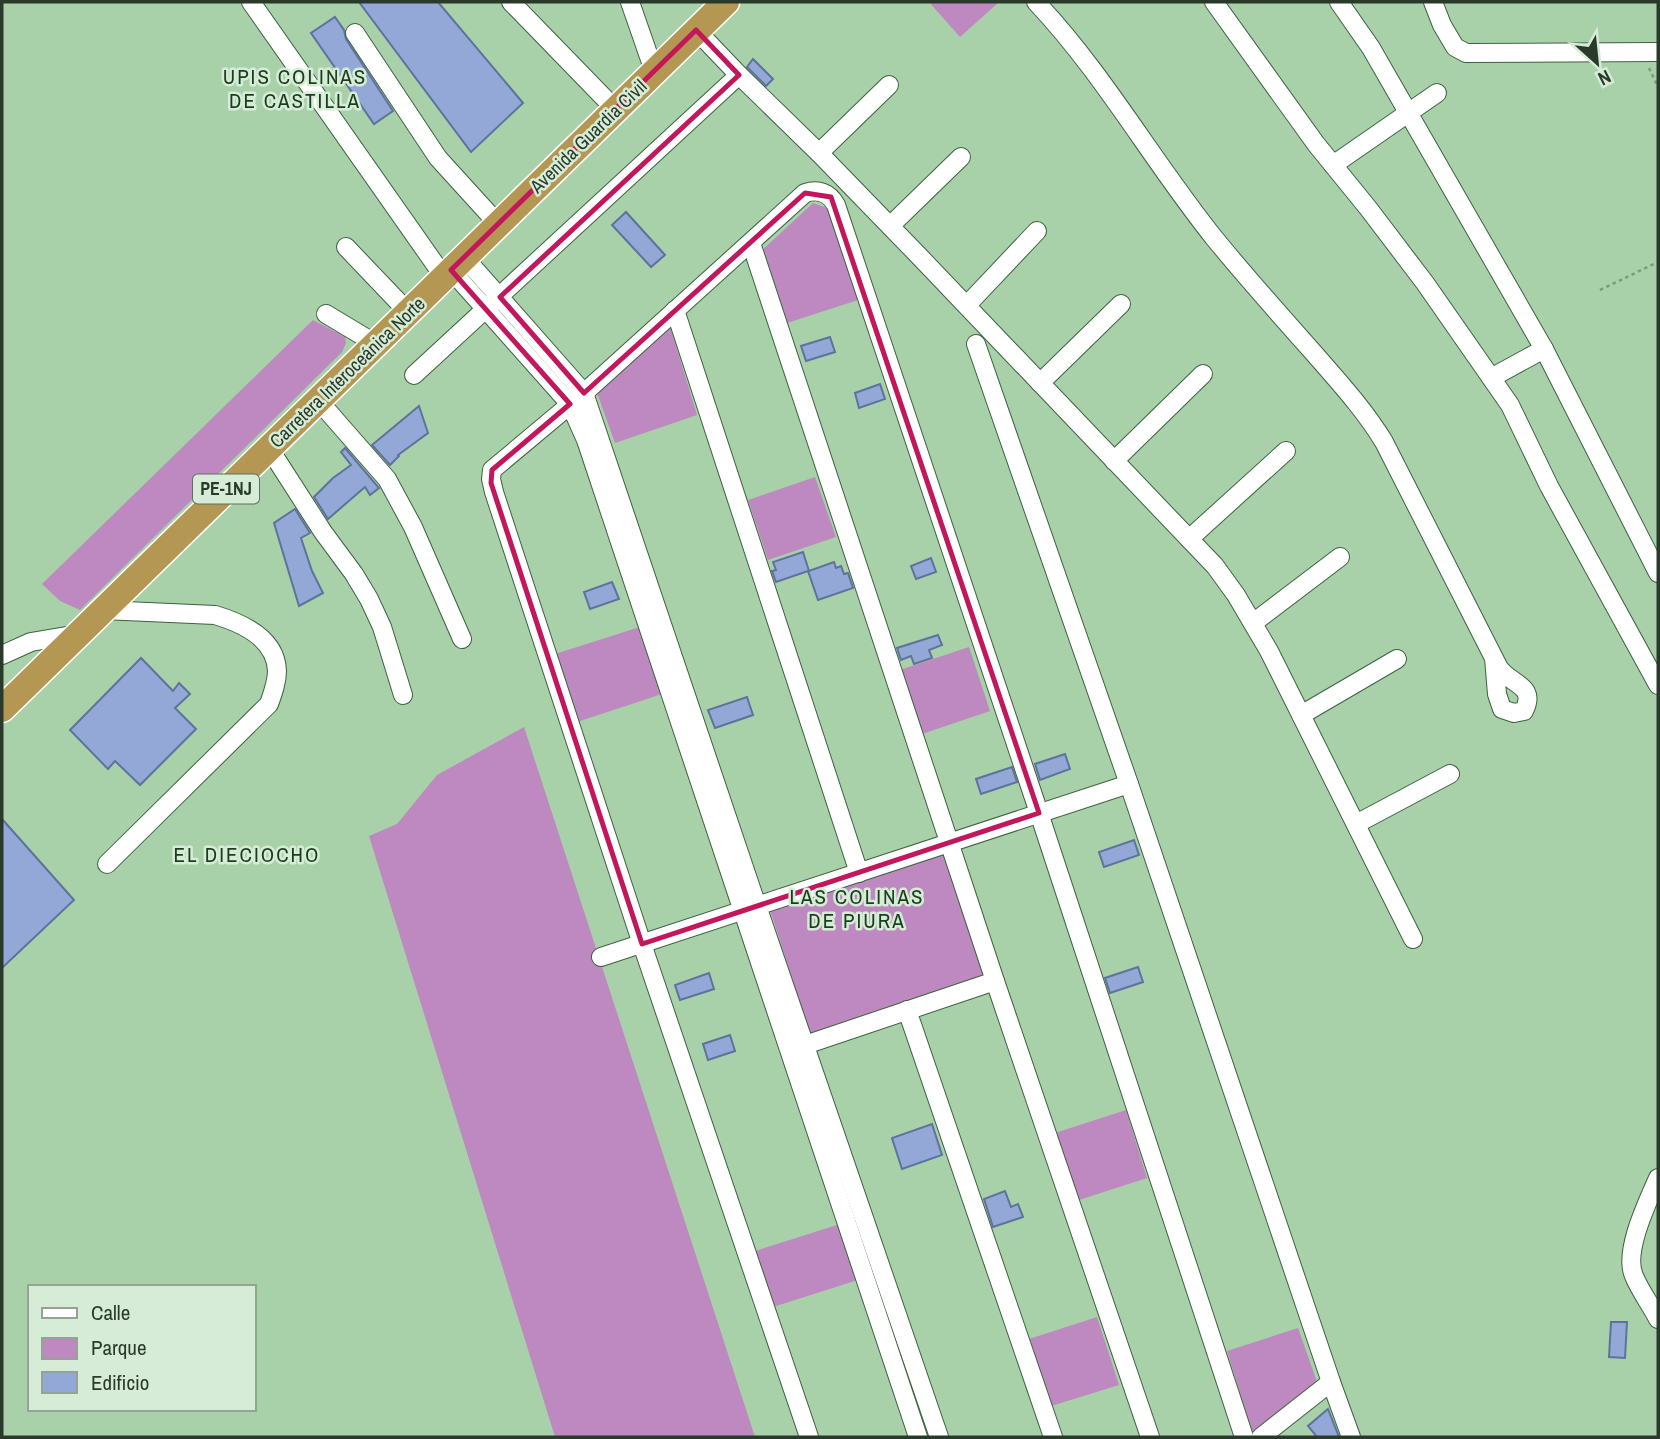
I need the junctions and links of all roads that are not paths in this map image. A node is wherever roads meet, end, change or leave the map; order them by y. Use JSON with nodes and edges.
{"nodes":[{"id":1,"x":251,"y":2,"type":"edge"},
{"id":2,"x":511,"y":2,"type":"edge"},
{"id":3,"x":630,"y":2,"type":"edge"},
{"id":4,"x":1037,"y":2,"type":"edge"},
{"id":5,"x":1214,"y":2,"type":"edge"},
{"id":6,"x":1339,"y":2,"type":"edge"},
{"id":7,"x":1433,"y":2,"type":"edge"},
{"id":8,"x":722,"y":3,"type":"edge"},
{"id":9,"x":696,"y":30,"type":"junction"},
{"id":10,"x":355,"y":33,"type":"dead end"},
{"id":11,"x":1658,"y":52,"type":"edge"},
{"id":12,"x":654,"y":71,"type":"junction"},
{"id":13,"x":738,"y":75,"type":"junction"},
{"id":14,"x":889,"y":85,"type":"dead end"},
{"id":15,"x":1437,"y":93,"type":"dead end"},
{"id":16,"x":615,"y":109,"type":"junction"},
{"id":17,"x":1408,"y":113,"type":"junction"},
{"id":18,"x":819,"y":153,"type":"junction"},
{"id":19,"x":961,"y":157,"type":"dead end"},
{"id":20,"x":1333,"y":165,"type":"junction"},
{"id":21,"x":498,"y":224,"type":"junction"},
{"id":22,"x":890,"y":226,"type":"junction"},
{"id":23,"x":1037,"y":231,"type":"dead end"},
{"id":24,"x":751,"y":243,"type":"junction"},
{"id":25,"x":346,"y":247,"type":"dead end"},
{"id":26,"x":453,"y":268,"type":"junction"},
{"id":27,"x":493,"y":303,"type":"junction"},
{"id":28,"x":1121,"y":304,"type":"dead end"},
{"id":29,"x":967,"y":305,"type":"junction"},
{"id":30,"x":675,"y":310,"type":"junction"},
{"id":31,"x":408,"y":312,"type":"junction"},
{"id":32,"x":326,"y":314,"type":"dead end"},
{"id":33,"x":376,"y":344,"type":"junction"},
{"id":34,"x":976,"y":344,"type":"dead end"},
{"id":35,"x":1544,"y":349,"type":"junction"},
{"id":36,"x":1203,"y":374,"type":"dead end"},
{"id":37,"x":414,"y":375,"type":"dead end"},
{"id":38,"x":1491,"y":378,"type":"junction"},
{"id":39,"x":1040,"y":383,"type":"junction"},
{"id":40,"x":577,"y":398,"type":"junction"},
{"id":41,"x":318,"y":400,"type":"junction"},
{"id":42,"x":269,"y":448,"type":"junction"},
{"id":43,"x":1286,"y":451,"type":"dead end"},
{"id":44,"x":1114,"y":461,"type":"junction"},
{"id":45,"x":1189,"y":539,"type":"junction"},
{"id":46,"x":1340,"y":557,"type":"dead end"},
{"id":47,"x":1658,"y":573,"type":"edge"},
{"id":48,"x":103,"y":610,"type":"junction"},
{"id":49,"x":1253,"y":622,"type":"junction"},
{"id":50,"x":78,"y":634,"type":"junction"},
{"id":51,"x":462,"y":639,"type":"dead end"},
{"id":52,"x":2,"y":654,"type":"edge"},
{"id":53,"x":1494,"y":658,"type":"dead end"},
{"id":54,"x":1397,"y":659,"type":"dead end"},
{"id":55,"x":1658,"y":684,"type":"edge"},
{"id":56,"x":403,"y":695,"type":"dead end"},
{"id":57,"x":2,"y":709,"type":"edge"},
{"id":58,"x":1301,"y":715,"type":"junction"},
{"id":59,"x":1450,"y":774,"type":"dead end"},
{"id":60,"x":1129,"y":784,"type":"junction"},
{"id":61,"x":1039,"y":813,"type":"junction"},
{"id":62,"x":1356,"y":824,"type":"junction"},
{"id":63,"x":950,"y":843,"type":"junction"},
{"id":64,"x":107,"y":864,"type":"dead end"},
{"id":65,"x":859,"y":873,"type":"junction"},
{"id":66,"x":751,"y":908,"type":"junction"},
{"id":67,"x":1413,"y":939,"type":"dead end"},
{"id":68,"x":642,"y":944,"type":"junction"},
{"id":69,"x":601,"y":957,"type":"dead end"},
{"id":70,"x":995,"y":981,"type":"junction"},
{"id":71,"x":907,"y":1010,"type":"junction"},
{"id":72,"x":805,"y":1045,"type":"junction"},
{"id":73,"x":1658,"y":1178,"type":"edge"},
{"id":74,"x":1658,"y":1319,"type":"edge"},
{"id":75,"x":1331,"y":1382,"type":"junction"},
{"id":76,"x":809,"y":1437,"type":"edge"},
{"id":77,"x":918,"y":1437,"type":"edge"},
{"id":78,"x":939,"y":1437,"type":"edge"},
{"id":79,"x":1053,"y":1437,"type":"edge"},
{"id":80,"x":1150,"y":1437,"type":"edge"},
{"id":81,"x":1244,"y":1437,"type":"edge"},
{"id":82,"x":1261,"y":1437,"type":"edge"},
{"id":83,"x":1351,"y":1437,"type":"edge"}],
"edges":[{"from":1,"to":26,"type":"street"},
{"from":2,"to":16,"type":"street"},
{"from":3,"to":12,"type":"street"},
{"from":4,"to":53,"type":"street"},
{"from":5,"to":20,"type":"street"},
{"from":6,"to":17,"type":"street"},
{"from":7,"to":11,"type":"street"},
{"from":8,"to":9,"type":"highway","name":"Avenida Guardia Civil","number":"PE-1NJ"},
{"from":9,"to":12,"type":"highway","name":"Avenida Guardia Civil","number":"PE-1NJ"},
{"from":9,"to":13,"type":"street"},
{"from":10,"to":21,"type":"street"},
{"from":12,"to":16,"type":"highway","name":"Avenida Guardia Civil","number":"PE-1NJ"},
{"from":13,"to":18,"type":"street"},
{"from":13,"to":27,"type":"street"},
{"from":14,"to":18,"type":"street"},
{"from":15,"to":17,"type":"street"},
{"from":16,"to":21,"type":"highway","name":"Avenida Guardia Civil","number":"PE-1NJ"},
{"from":17,"to":20,"type":"street"},
{"from":17,"to":35,"type":"street"},
{"from":18,"to":22,"type":"street"},
{"from":19,"to":22,"type":"street"},
{"from":20,"to":38,"type":"street"},
{"from":21,"to":26,"type":"highway","name":"Avenida Guardia Civil","number":"PE-1NJ"},
{"from":22,"to":29,"type":"street"},
{"from":23,"to":29,"type":"street"},
{"from":24,"to":30,"type":"street"},
{"from":24,"to":61,"type":"street"},
{"from":24,"to":63,"type":"street"},
{"from":25,"to":31,"type":"street"},
{"from":26,"to":27,"type":"street"},
{"from":26,"to":31,"type":"highway","name":"Carretera Interoceánica Norte","number":"PE-1NJ"},
{"from":27,"to":37,"type":"street"},
{"from":27,"to":40,"type":"street"},
{"from":28,"to":39,"type":"street"},
{"from":29,"to":39,"type":"street"},
{"from":30,"to":40,"type":"street"},
{"from":30,"to":65,"type":"street"},
{"from":31,"to":33,"type":"highway","name":"Carretera Interoceánica Norte","number":"PE-1NJ"},
{"from":32,"to":33,"type":"street"},
{"from":33,"to":41,"type":"highway","name":"Carretera Interoceánica Norte","number":"PE-1NJ"},
{"from":34,"to":60,"type":"street"},
{"from":35,"to":38,"type":"street"},
{"from":35,"to":47,"type":"street"},
{"from":36,"to":44,"type":"street"},
{"from":38,"to":55,"type":"street"},
{"from":39,"to":44,"type":"street"},
{"from":40,"to":66,"type":"street"},
{"from":40,"to":68,"type":"street"},
{"from":41,"to":42,"type":"highway","name":"Carretera Interoceánica Norte","number":"PE-1NJ"},
{"from":41,"to":51,"type":"street"},
{"from":42,"to":48,"type":"highway","name":"Carretera Interoceánica Norte","number":"PE-1NJ"},
{"from":42,"to":56,"type":"street"},
{"from":43,"to":45,"type":"street"},
{"from":44,"to":45,"type":"street"},
{"from":45,"to":49,"type":"street"},
{"from":46,"to":49,"type":"street"},
{"from":48,"to":50,"type":"highway","name":"Carretera Interoceánica Norte","number":"PE-1NJ"},
{"from":48,"to":64,"type":"street"},
{"from":49,"to":58,"type":"street"},
{"from":50,"to":52,"type":"street"},
{"from":50,"to":57,"type":"highway","name":"Carretera Interoceánica Norte","number":"PE-1NJ"},
{"from":54,"to":58,"type":"street"},
{"from":58,"to":62,"type":"street"},
{"from":59,"to":62,"type":"street"},
{"from":60,"to":61,"type":"street"},
{"from":60,"to":75,"type":"street"},
{"from":61,"to":63,"type":"street"},
{"from":61,"to":81,"type":"street"},
{"from":62,"to":67,"type":"street"},
{"from":63,"to":65,"type":"street"},
{"from":63,"to":70,"type":"street"},
{"from":65,"to":66,"type":"street"},
{"from":66,"to":68,"type":"street"},
{"from":66,"to":72,"type":"street"},
{"from":66,"to":77,"type":"street"},
{"from":68,"to":69,"type":"street"},
{"from":68,"to":76,"type":"street"},
{"from":70,"to":71,"type":"street"},
{"from":70,"to":80,"type":"street"},
{"from":71,"to":72,"type":"street"},
{"from":71,"to":79,"type":"street"},
{"from":72,"to":78,"type":"street"},
{"from":73,"to":74,"type":"street"},
{"from":75,"to":82,"type":"street"},
{"from":75,"to":83,"type":"street"}]}
